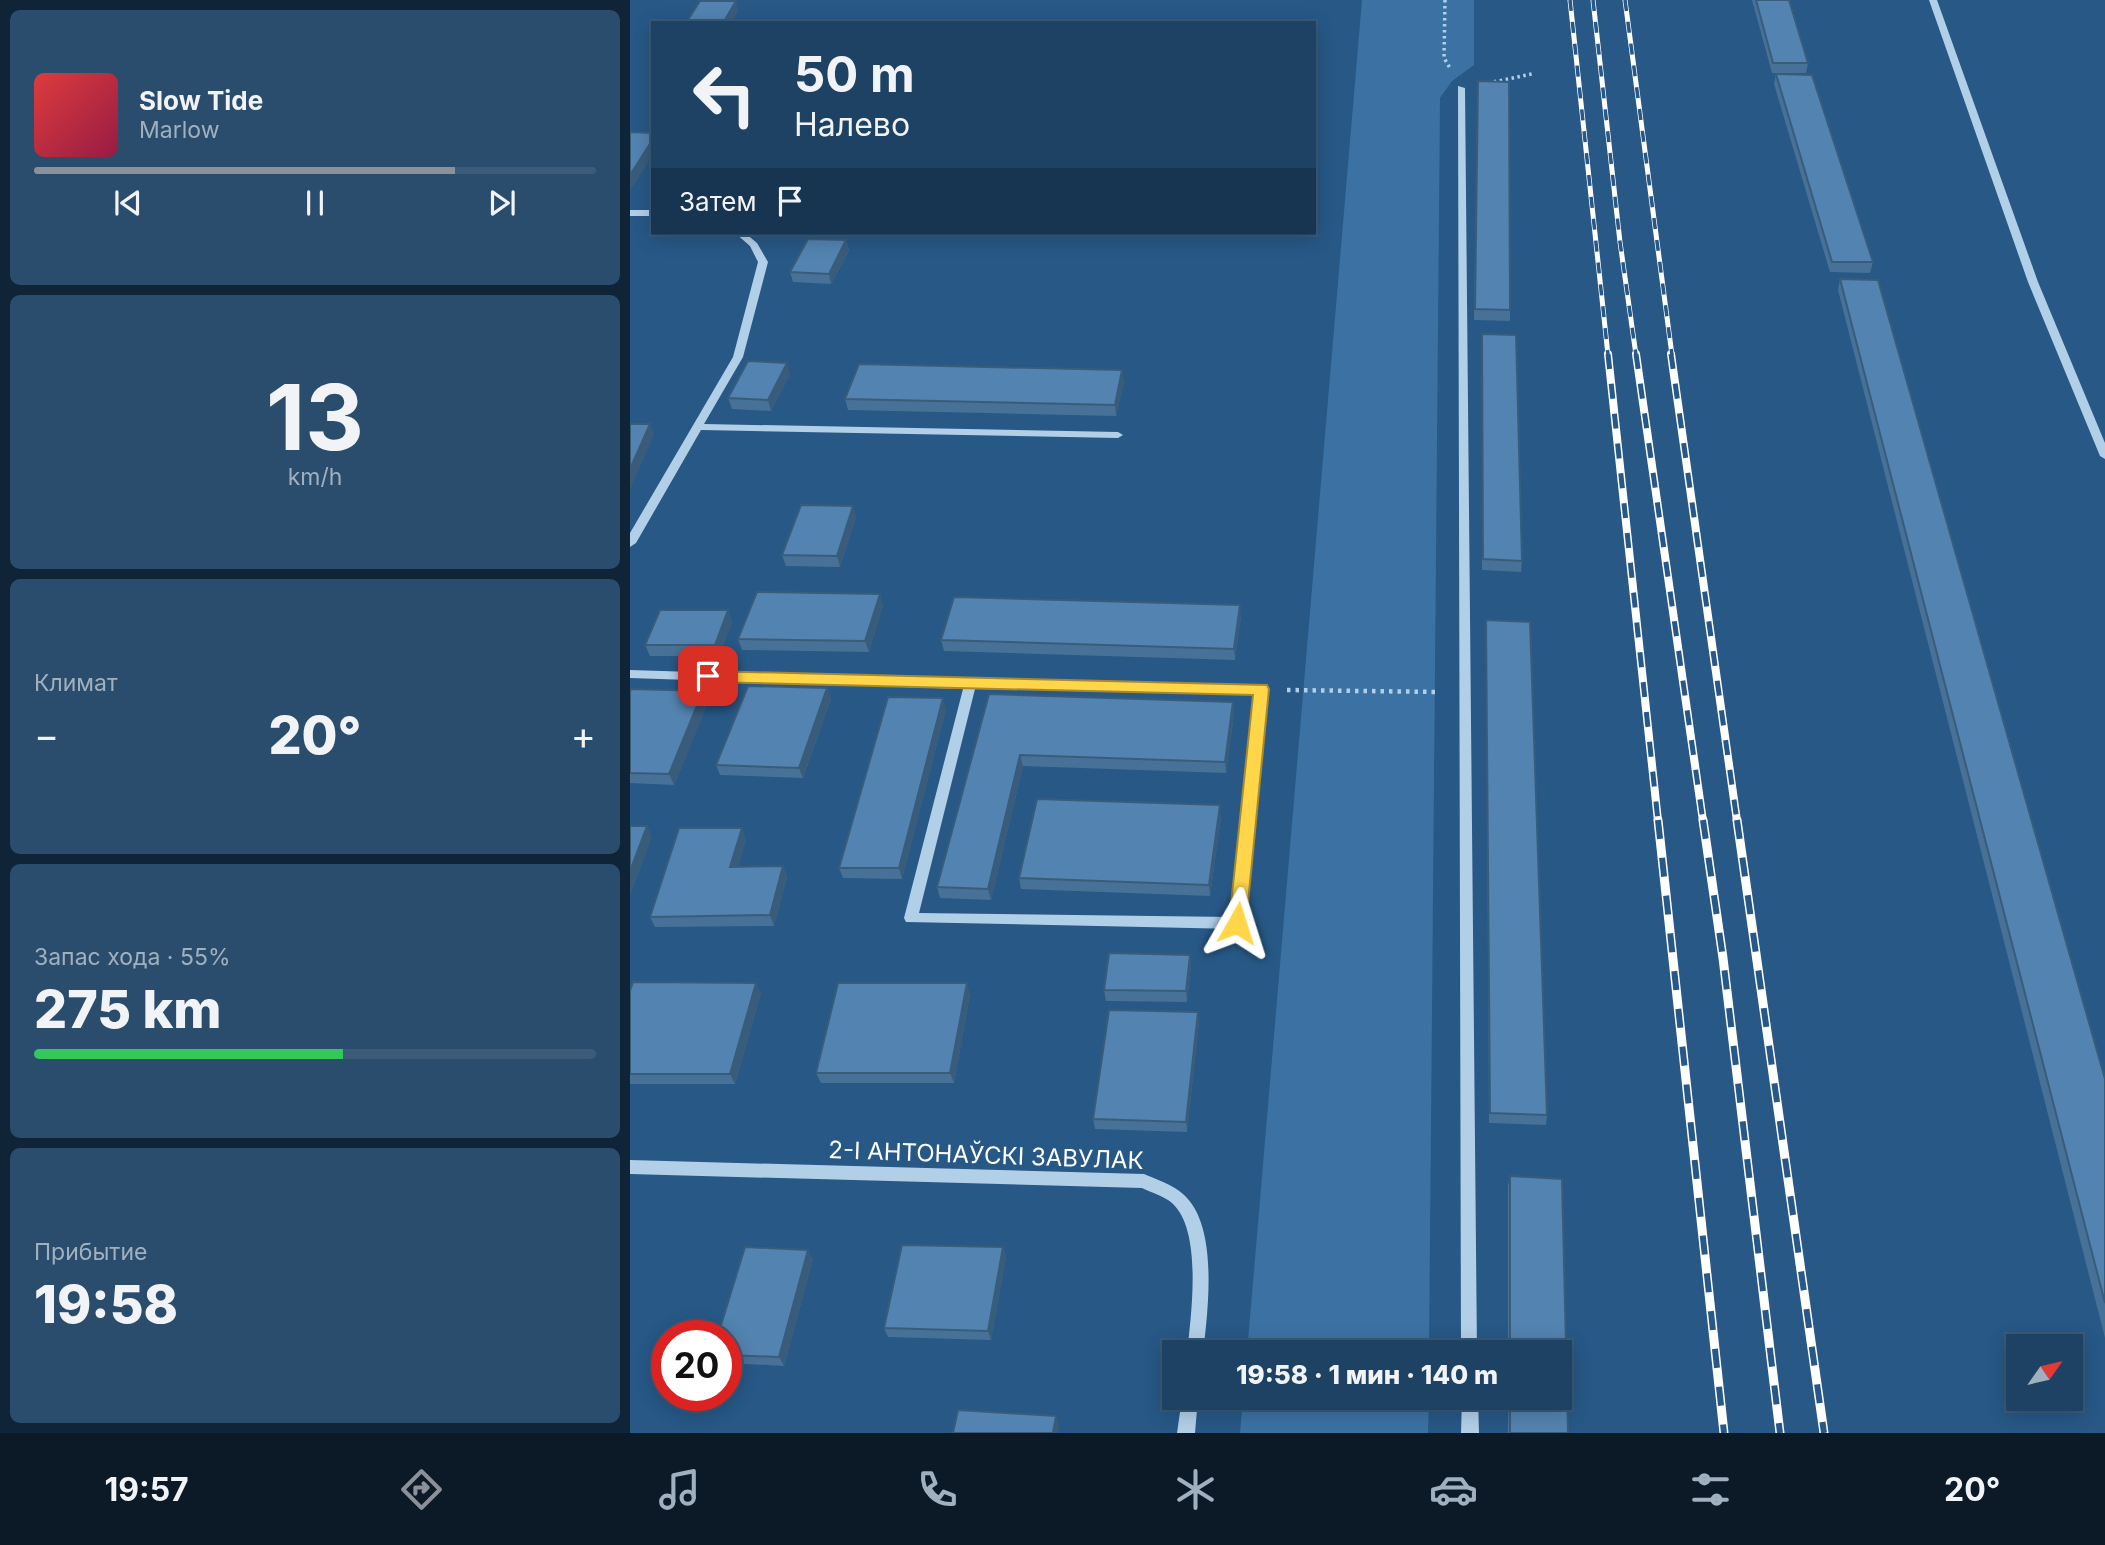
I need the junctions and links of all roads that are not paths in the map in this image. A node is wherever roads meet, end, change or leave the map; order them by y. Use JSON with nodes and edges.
{"nodes":[{"id":1,"x":1933,"y":0,"type":"edge"},
{"id":2,"x":1461,"y":88,"type":"road end"},
{"id":3,"x":630,"y":213,"type":"edge"},
{"id":4,"x":651,"y":213,"type":"edge"},
{"id":5,"x":742,"y":235,"type":"edge"},
{"id":6,"x":697,"y":427,"type":"junction"},
{"id":7,"x":1118,"y":435,"type":"dead end"},
{"id":8,"x":2105,"y":456,"type":"edge"},
{"id":9,"x":630,"y":543,"type":"edge"},
{"id":10,"x":630,"y":674,"type":"edge"},
{"id":11,"x":970,"y":685,"type":"junction"},
{"id":12,"x":630,"y":1167,"type":"edge"},
{"id":13,"x":1196,"y":1340,"type":"edge"},
{"id":14,"x":1469,"y":1340,"type":"edge"},
{"id":15,"x":1189,"y":1410,"type":"edge"},
{"id":16,"x":1469,"y":1410,"type":"edge"},
{"id":17,"x":1186,"y":1433,"type":"edge"},
{"id":18,"x":1470,"y":1433,"type":"edge"}],
"edges":[{"from":1,"to":8,"type":"street"},
{"from":2,"to":14,"type":"street"},
{"from":3,"to":4,"type":"street"},
{"from":5,"to":6,"type":"street"},
{"from":6,"to":7,"type":"street"},
{"from":6,"to":9,"type":"street"},
{"from":10,"to":11,"type":"street"},
{"from":11,"to":11,"type":"street"},
{"from":12,"to":13,"type":"street","name":"2-І АНТОНАЎСКІ ЗАВУЛАК"},
{"from":15,"to":17,"type":"street"},
{"from":16,"to":18,"type":"street"}]}
